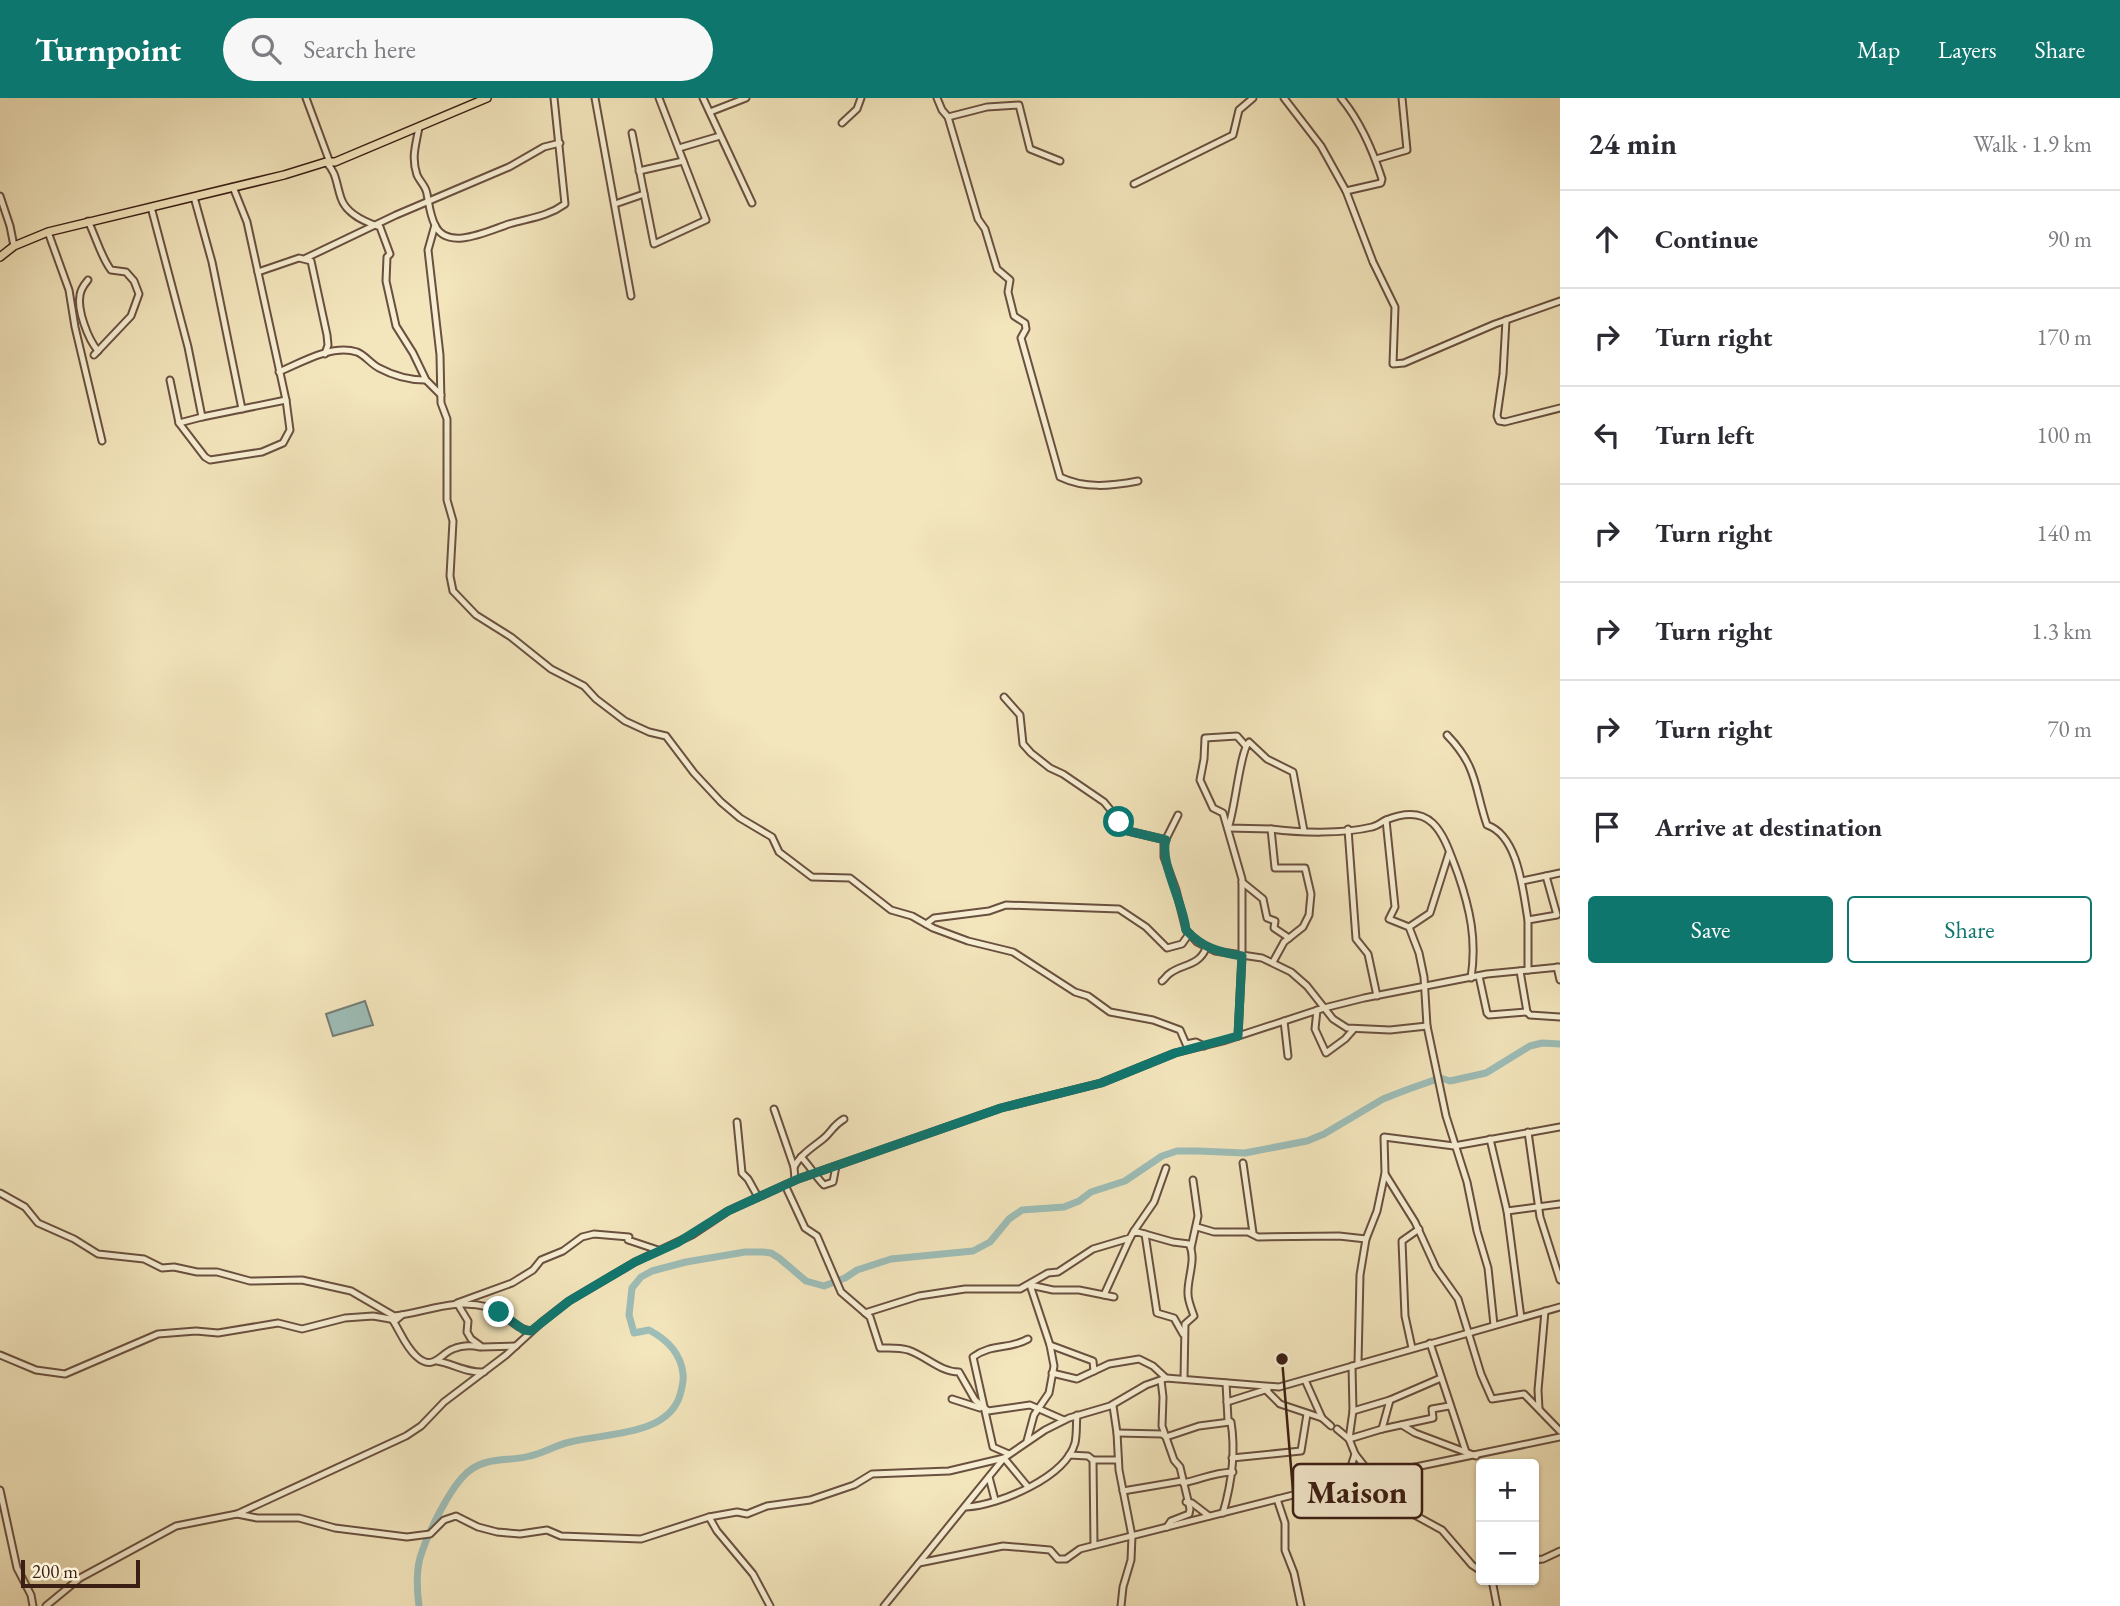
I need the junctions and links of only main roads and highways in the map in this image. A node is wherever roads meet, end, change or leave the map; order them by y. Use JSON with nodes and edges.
{"nodes":[{"id":1,"x":487,"y":98,"type":"edge"},
{"id":2,"x":0,"y":257,"type":"edge"}],
"edges":[{"from":1,"to":2,"type":"main road"}]}
